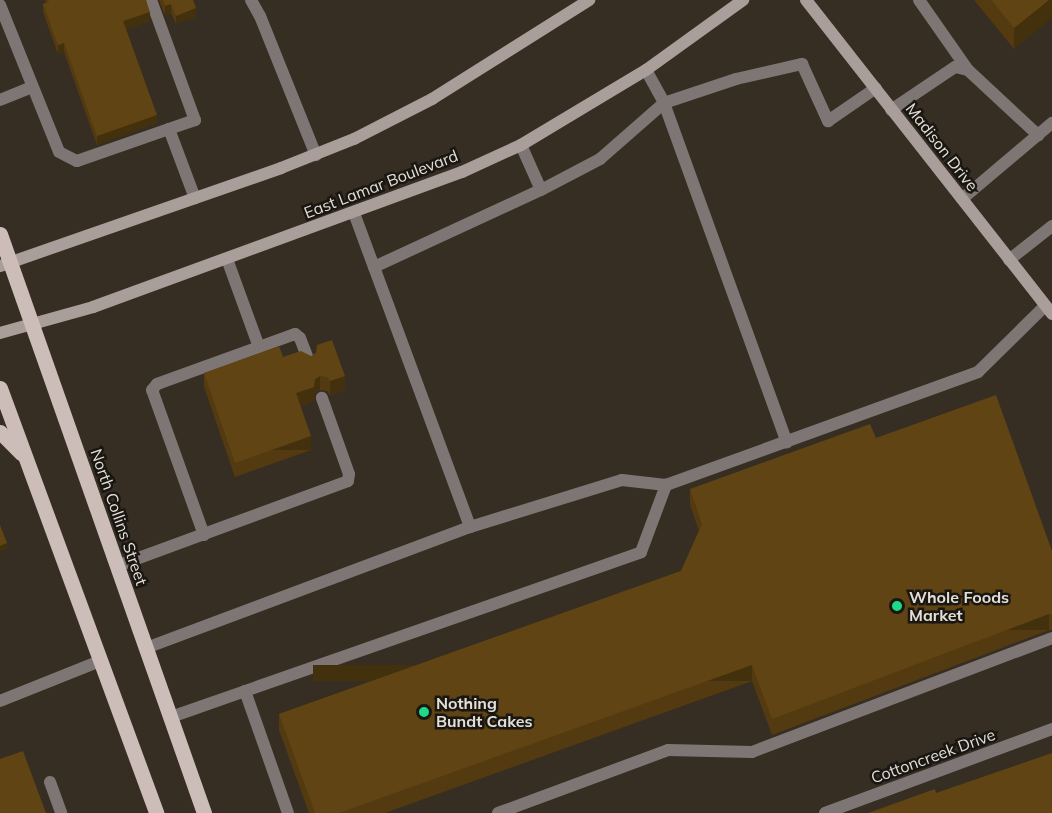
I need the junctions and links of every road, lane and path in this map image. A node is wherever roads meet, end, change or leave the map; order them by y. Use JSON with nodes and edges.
{"nodes":[{"id":1,"x":151,"y":0,"type":"edge"},
{"id":2,"x":251,"y":0,"type":"edge"},
{"id":3,"x":589,"y":0,"type":"edge"},
{"id":4,"x":743,"y":0,"type":"edge"},
{"id":5,"x":806,"y":0,"type":"edge"},
{"id":6,"x":919,"y":0,"type":"edge"},
{"id":7,"x":0,"y":4,"type":"edge"},
{"id":8,"x":646,"y":70,"type":"junction"},
{"id":9,"x":968,"y":70,"type":"junction"},
{"id":10,"x":33,"y":87,"type":"junction"},
{"id":11,"x":876,"y":88,"type":"junction"},
{"id":12,"x":0,"y":100,"type":"edge"},
{"id":13,"x":664,"y":103,"type":"junction"},
{"id":14,"x":891,"y":110,"type":"junction"},
{"id":15,"x":1052,"y":123,"type":"edge"},
{"id":16,"x":169,"y":129,"type":"junction"},
{"id":17,"x":1038,"y":135,"type":"junction"},
{"id":18,"x":521,"y":145,"type":"junction"},
{"id":19,"x":316,"y":154,"type":"junction"},
{"id":20,"x":541,"y":190,"type":"junction"},
{"id":21,"x":195,"y":198,"type":"junction"},
{"id":22,"x":962,"y":200,"type":"junction"},
{"id":23,"x":354,"y":213,"type":"junction"},
{"id":24,"x":1052,"y":226,"type":"edge"},
{"id":25,"x":0,"y":234,"type":"edge"},
{"id":26,"x":227,"y":259,"type":"junction"},
{"id":27,"x":1009,"y":260,"type":"junction"},
{"id":28,"x":5,"y":264,"type":"edge"},
{"id":29,"x":374,"y":267,"type":"junction"},
{"id":30,"x":1049,"y":310,"type":"edge"},
{"id":31,"x":32,"y":324,"type":"junction"},
{"id":32,"x":0,"y":333,"type":"edge"},
{"id":33,"x":259,"y":347,"type":"junction"},
{"id":34,"x":309,"y":362,"type":"edge"},
{"id":35,"x":0,"y":388,"type":"edge"},
{"id":36,"x":322,"y":398,"type":"dead end"},
{"id":37,"x":0,"y":432,"type":"edge"},
{"id":38,"x":787,"y":442,"type":"junction"},
{"id":39,"x":26,"y":459,"type":"junction"},
{"id":40,"x":666,"y":485,"type":"junction"},
{"id":41,"x":470,"y":527,"type":"junction"},
{"id":42,"x":204,"y":535,"type":"junction"},
{"id":43,"x":117,"y":566,"type":"junction"},
{"id":44,"x":1052,"y":639,"type":"edge"},
{"id":45,"x":146,"y":648,"type":"junction"},
{"id":46,"x":100,"y":661,"type":"junction"},
{"id":47,"x":245,"y":691,"type":"junction"},
{"id":48,"x":0,"y":701,"type":"edge"},
{"id":49,"x":171,"y":717,"type":"junction"},
{"id":50,"x":1052,"y":729,"type":"edge"},
{"id":51,"x":50,"y":782,"type":"dead end"},
{"id":52,"x":61,"y":813,"type":"edge"},
{"id":53,"x":156,"y":813,"type":"edge"},
{"id":54,"x":204,"y":813,"type":"edge"},
{"id":55,"x":288,"y":813,"type":"edge"},
{"id":56,"x":498,"y":813,"type":"edge"},
{"id":57,"x":825,"y":813,"type":"edge"}],
"edges":[{"from":1,"to":16,"type":"street"},
{"from":2,"to":19,"type":"street"},
{"from":3,"to":19,"type":"main road"},
{"from":4,"to":8,"type":"main road","name":"East Lamar Boulevard"},
{"from":5,"to":11,"type":"main road","name":"Madison Drive"},
{"from":6,"to":9,"type":"street"},
{"from":7,"to":10,"type":"street"},
{"from":8,"to":13,"type":"street"},
{"from":8,"to":18,"type":"main road","name":"East Lamar Boulevard"},
{"from":9,"to":14,"type":"street"},
{"from":9,"to":17,"type":"street"},
{"from":10,"to":12,"type":"street"},
{"from":10,"to":16,"type":"street"},
{"from":11,"to":13,"type":"street"},
{"from":11,"to":14,"type":"main road","name":"Madison Drive"},
{"from":13,"to":20,"type":"street"},
{"from":13,"to":38,"type":"street"},
{"from":14,"to":22,"type":"main road","name":"Madison Drive"},
{"from":15,"to":17,"type":"street"},
{"from":16,"to":21,"type":"street"},
{"from":17,"to":22,"type":"street"},
{"from":18,"to":20,"type":"street"},
{"from":18,"to":23,"type":"main road","name":"East Lamar Boulevard"},
{"from":19,"to":21,"type":"main road"},
{"from":20,"to":29,"type":"street"},
{"from":21,"to":28,"type":"main road"},
{"from":22,"to":27,"type":"main road","name":"Madison Drive"},
{"from":23,"to":26,"type":"main road","name":"East Lamar Boulevard"},
{"from":23,"to":29,"type":"street"},
{"from":24,"to":27,"type":"street"},
{"from":25,"to":28,"type":"main road","name":"North Collins Street"},
{"from":26,"to":31,"type":"main road","name":"East Lamar Boulevard"},
{"from":26,"to":33,"type":"street"},
{"from":27,"to":30,"type":"main road","name":"Madison Drive"},
{"from":28,"to":31,"type":"main road","name":"North Collins Street"},
{"from":29,"to":41,"type":"street"},
{"from":30,"to":38,"type":"street"},
{"from":31,"to":32,"type":"main road","name":"East Lamar Boulevard"},
{"from":31,"to":43,"type":"main road","name":"North Collins Street"},
{"from":33,"to":34,"type":"street"},
{"from":33,"to":42,"type":"street"},
{"from":35,"to":39,"type":"main road"},
{"from":36,"to":42,"type":"street"},
{"from":37,"to":39,"type":"main road"},
{"from":38,"to":40,"type":"street"},
{"from":39,"to":46,"type":"main road"},
{"from":40,"to":41,"type":"street"},
{"from":40,"to":47,"type":"street"},
{"from":41,"to":45,"type":"street"},
{"from":42,"to":43,"type":"street"},
{"from":43,"to":45,"type":"main road","name":"North Collins Street"},
{"from":44,"to":56,"type":"street"},
{"from":45,"to":49,"type":"main road","name":"North Collins Street"},
{"from":46,"to":48,"type":"street"},
{"from":46,"to":53,"type":"main road"},
{"from":47,"to":49,"type":"street"},
{"from":47,"to":55,"type":"street"},
{"from":49,"to":54,"type":"main road","name":"North Collins Street"},
{"from":50,"to":57,"type":"street","name":"Cottoncreek Drive"},
{"from":51,"to":52,"type":"street"}]}
